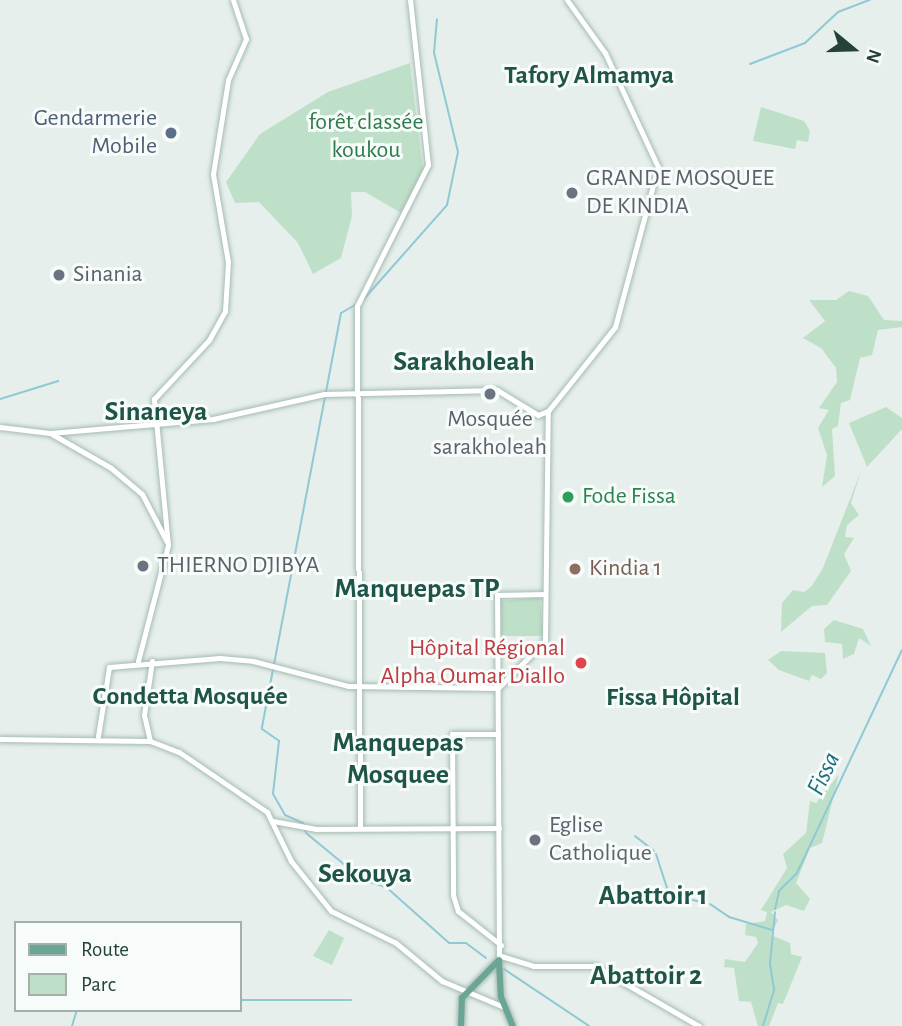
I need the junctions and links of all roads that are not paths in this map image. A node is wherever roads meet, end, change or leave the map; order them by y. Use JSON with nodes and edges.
{"nodes":[{"id":1,"x":233,"y":0,"type":"edge"},
{"id":2,"x":410,"y":0,"type":"edge"},
{"id":3,"x":567,"y":0,"type":"edge"},
{"id":4,"x":357,"y":394,"type":"junction"},
{"id":5,"x":548,"y":411,"type":"junction"},
{"id":6,"x":157,"y":423,"type":"junction"},
{"id":7,"x":0,"y":427,"type":"edge"},
{"id":8,"x":50,"y":433,"type":"junction"},
{"id":9,"x":168,"y":545,"type":"junction"},
{"id":10,"x":545,"y":594,"type":"junction"},
{"id":11,"x":138,"y":661,"type":"junction"},
{"id":12,"x":152,"y":661,"type":"junction"},
{"id":13,"x":359,"y":687,"type":"junction"},
{"id":14,"x":498,"y":688,"type":"junction"},
{"id":15,"x":498,"y":734,"type":"junction"},
{"id":16,"x":98,"y":736,"type":"junction"},
{"id":17,"x":0,"y":739,"type":"edge"},
{"id":18,"x":150,"y":741,"type":"junction"},
{"id":19,"x":273,"y":821,"type":"junction"},
{"id":20,"x":360,"y":828,"type":"junction"},
{"id":21,"x":453,"y":828,"type":"junction"},
{"id":22,"x":499,"y":828,"type":"junction"},
{"id":23,"x":500,"y":945,"type":"junction"},
{"id":24,"x":500,"y":958,"type":"junction"},
{"id":25,"x":467,"y":992,"type":"junction"},
{"id":26,"x":502,"y":1002,"type":"junction"},
{"id":27,"x":461,"y":1026,"type":"edge"},
{"id":28,"x":513,"y":1026,"type":"edge"},
{"id":29,"x":699,"y":1026,"type":"edge"}],
"edges":[{"from":1,"to":6,"type":"street"},
{"from":2,"to":4,"type":"street"},
{"from":3,"to":5,"type":"street"},
{"from":4,"to":5,"type":"street"},
{"from":4,"to":6,"type":"street"},
{"from":4,"to":13,"type":"street"},
{"from":5,"to":10,"type":"street"},
{"from":6,"to":8,"type":"street"},
{"from":6,"to":9,"type":"street"},
{"from":7,"to":8,"type":"street"},
{"from":8,"to":9,"type":"street"},
{"from":9,"to":11,"type":"street"},
{"from":10,"to":14,"type":"street"},
{"from":10,"to":14,"type":"street"},
{"from":11,"to":12,"type":"street"},
{"from":11,"to":16,"type":"street"},
{"from":12,"to":13,"type":"street"},
{"from":12,"to":18,"type":"street"},
{"from":13,"to":14,"type":"street"},
{"from":13,"to":20,"type":"street"},
{"from":14,"to":15,"type":"street"},
{"from":15,"to":21,"type":"street"},
{"from":15,"to":22,"type":"street"},
{"from":16,"to":17,"type":"street"},
{"from":16,"to":18,"type":"street"},
{"from":18,"to":19,"type":"street"},
{"from":19,"to":20,"type":"street"},
{"from":19,"to":25,"type":"street"},
{"from":20,"to":21,"type":"street"},
{"from":21,"to":22,"type":"street"},
{"from":21,"to":23,"type":"street"},
{"from":22,"to":23,"type":"street"},
{"from":23,"to":24,"type":"street"},
{"from":24,"to":25,"type":"main road"},
{"from":24,"to":26,"type":"main road"},
{"from":24,"to":29,"type":"street"},
{"from":25,"to":26,"type":"street"},
{"from":25,"to":27,"type":"main road"},
{"from":26,"to":28,"type":"main road"}]}
